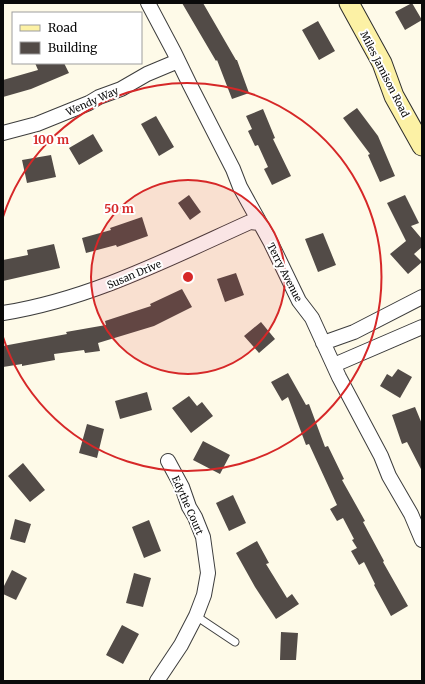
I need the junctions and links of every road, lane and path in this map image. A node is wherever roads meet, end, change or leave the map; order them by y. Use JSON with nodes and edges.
{"nodes":[{"id":1,"x":148,"y":3,"type":"edge"},
{"id":2,"x":349,"y":3,"type":"edge"},
{"id":3,"x":178,"y":61,"type":"junction"},
{"id":4,"x":3,"y":133,"type":"edge"},
{"id":5,"x":422,"y":146,"type":"edge"},
{"id":6,"x":260,"y":223,"type":"junction"},
{"id":7,"x":422,"y":297,"type":"edge"},
{"id":8,"x":3,"y":313,"type":"edge"},
{"id":9,"x":422,"y":327,"type":"edge"},
{"id":10,"x":323,"y":343,"type":"junction"},
{"id":11,"x":334,"y":365,"type":"junction"},
{"id":12,"x":168,"y":461,"type":"dead end"},
{"id":13,"x":422,"y":540,"type":"edge"},
{"id":14,"x":196,"y":616,"type":"junction"},
{"id":15,"x":235,"y":642,"type":"dead end"},
{"id":16,"x":157,"y":681,"type":"edge"}],
"edges":[{"from":1,"to":3,"type":"street","name":"Terry Avenue"},
{"from":2,"to":5,"type":"main road","name":"Miles Jamison Road"},
{"from":3,"to":4,"type":"street","name":"Wendy Way"},
{"from":3,"to":6,"type":"street","name":"Terry Avenue"},
{"from":6,"to":8,"type":"street","name":"Susan Drive"},
{"from":6,"to":10,"type":"street","name":"Terry Avenue"},
{"from":7,"to":10,"type":"street"},
{"from":9,"to":11,"type":"street"},
{"from":10,"to":11,"type":"street","name":"Terry Avenue"},
{"from":11,"to":13,"type":"street","name":"Terry Avenue"},
{"from":12,"to":14,"type":"street","name":"Edythe Court"},
{"from":14,"to":15,"type":"lane"},
{"from":14,"to":16,"type":"street","name":"Edythe Court"}]}
